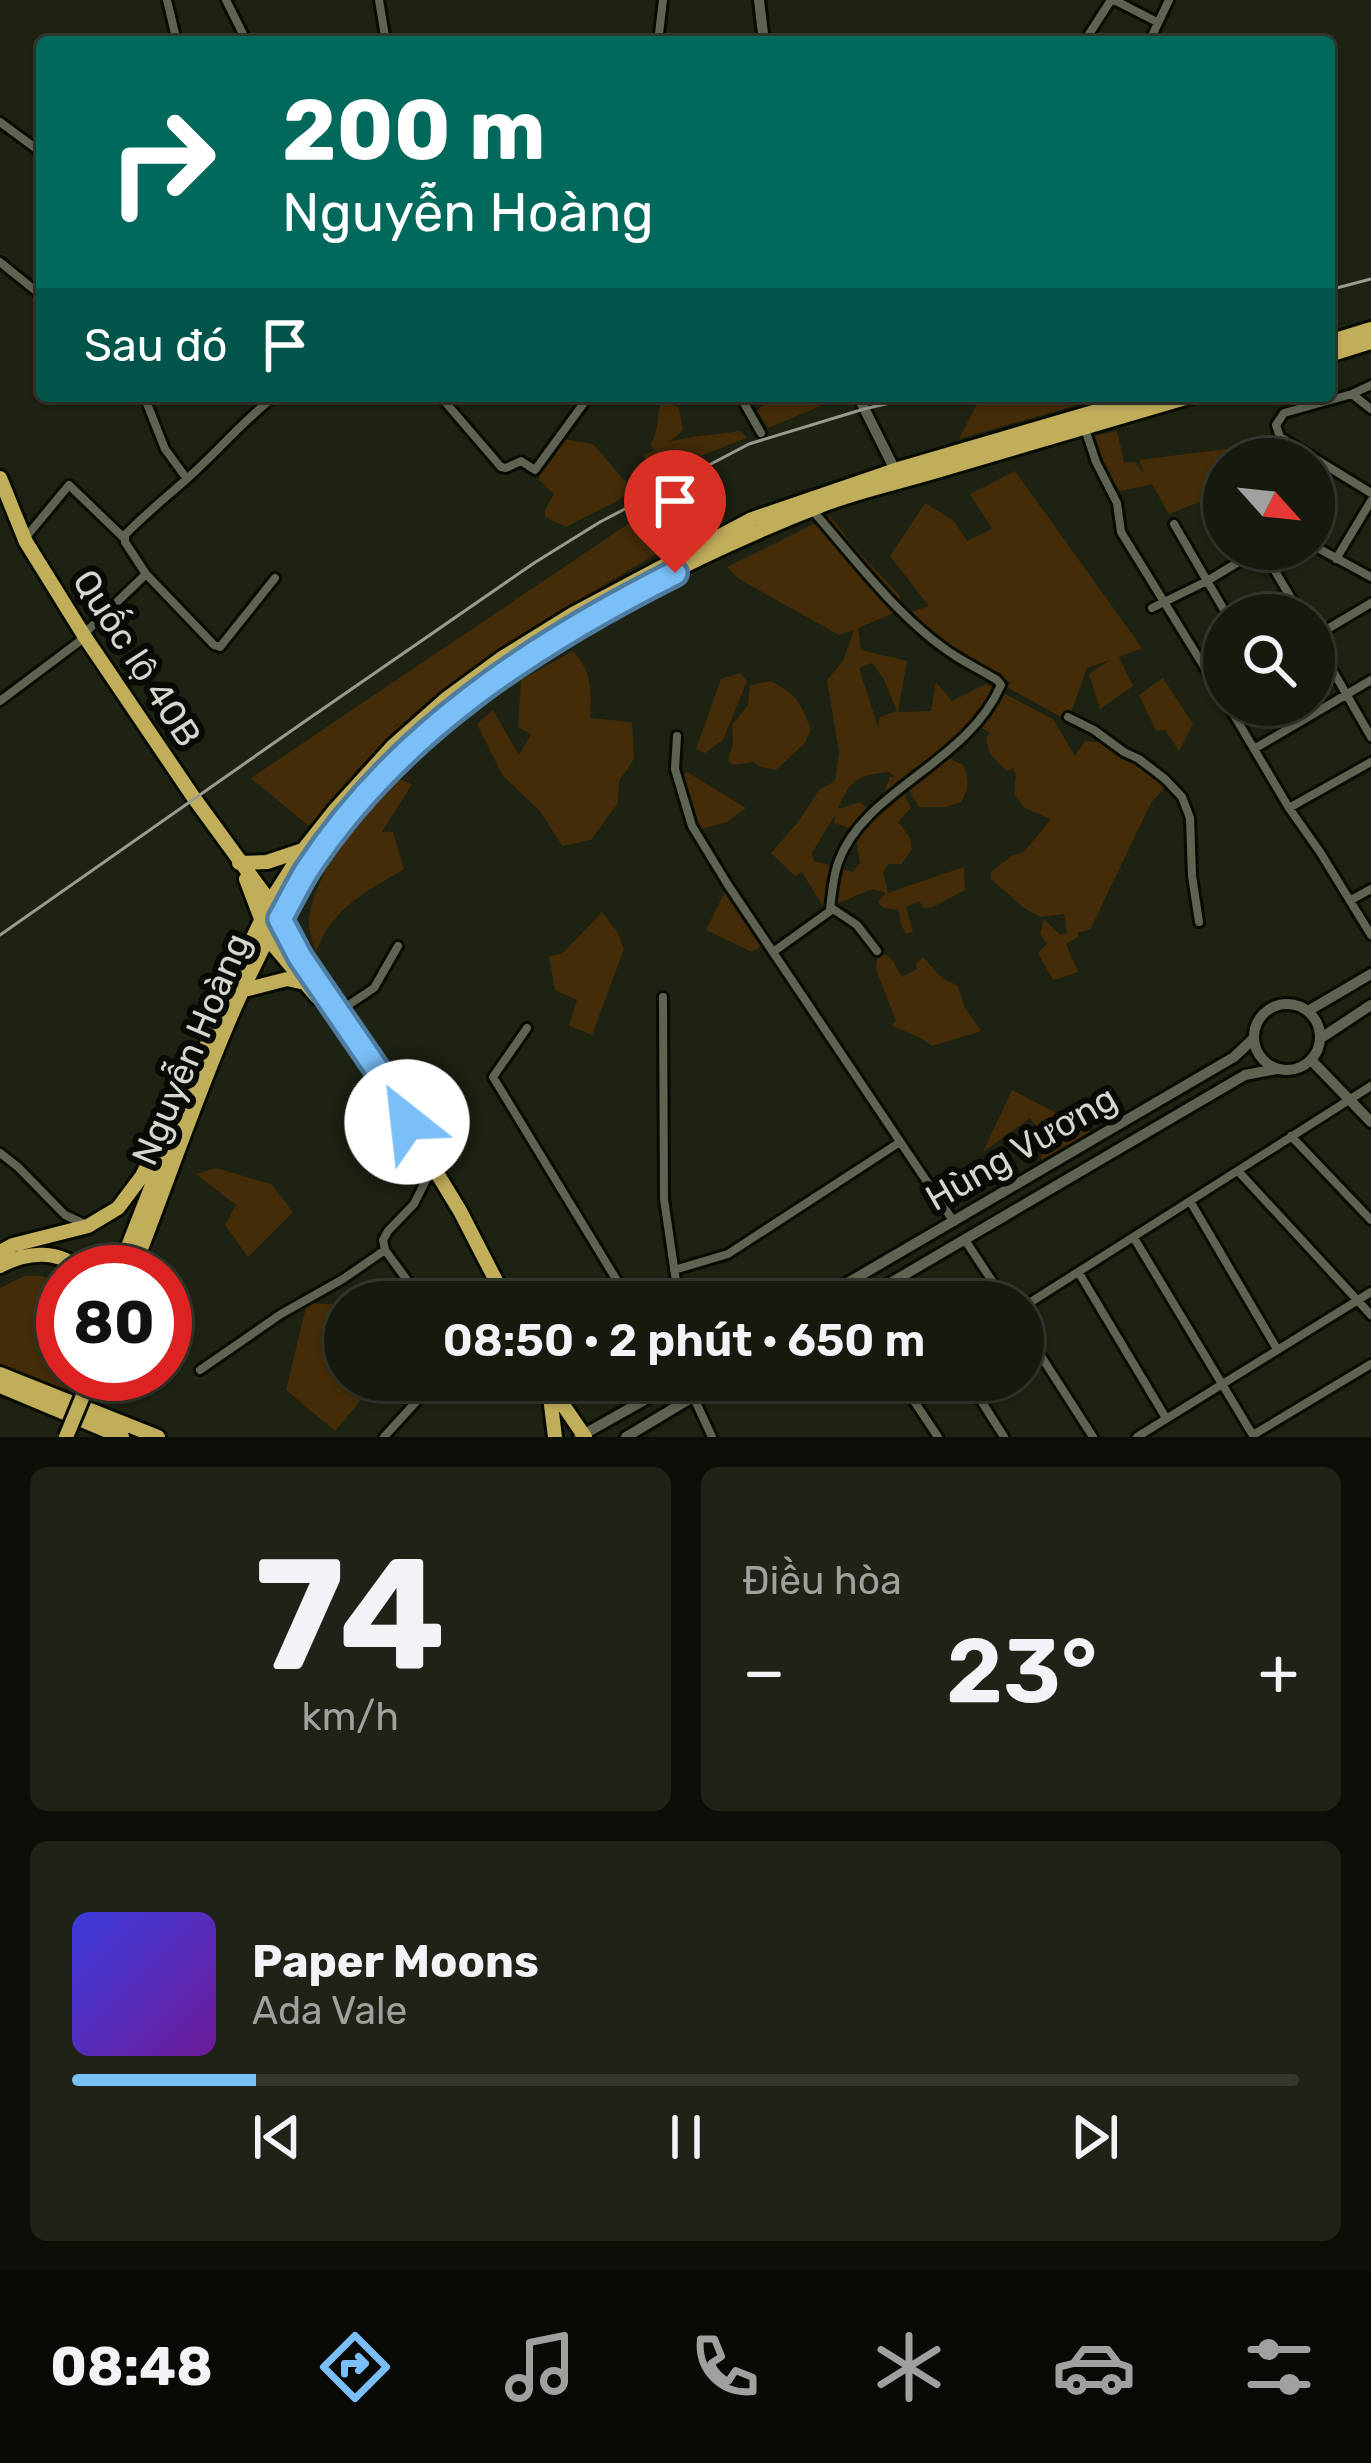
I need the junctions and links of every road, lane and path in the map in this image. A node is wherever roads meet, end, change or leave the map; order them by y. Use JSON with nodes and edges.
{"nodes":[{"id":1,"x":167,"y":0,"type":"edge"},
{"id":2,"x":226,"y":0,"type":"edge"},
{"id":3,"x":379,"y":0,"type":"edge"},
{"id":4,"x":663,"y":0,"type":"edge"},
{"id":5,"x":759,"y":0,"type":"edge"},
{"id":6,"x":1112,"y":0,"type":"edge"},
{"id":7,"x":1169,"y":0,"type":"edge"},
{"id":8,"x":1157,"y":22,"type":"junction"},
{"id":9,"x":176,"y":36,"type":"edge"},
{"id":10,"x":244,"y":36,"type":"edge"},
{"id":11,"x":385,"y":36,"type":"edge"},
{"id":12,"x":659,"y":36,"type":"edge"},
{"id":13,"x":763,"y":36,"type":"edge"},
{"id":14,"x":1088,"y":36,"type":"edge"},
{"id":15,"x":1151,"y":36,"type":"edge"},
{"id":16,"x":0,"y":122,"type":"edge"},
{"id":17,"x":36,"y":149,"type":"edge"},
{"id":18,"x":0,"y":262,"type":"edge"},
{"id":19,"x":36,"y":291,"type":"edge"},
{"id":20,"x":1371,"y":329,"type":"edge"},
{"id":21,"x":1335,"y":340,"type":"edge"},
{"id":22,"x":1371,"y":342,"type":"edge"},
{"id":23,"x":1335,"y":353,"type":"edge"},
{"id":24,"x":1371,"y":385,"type":"edge"},
{"id":25,"x":1352,"y":394,"type":"junction"},
{"id":26,"x":1335,"y":396,"type":"edge"},
{"id":27,"x":146,"y":402,"type":"edge"},
{"id":28,"x":267,"y":402,"type":"edge"},
{"id":29,"x":445,"y":402,"type":"edge"},
{"id":30,"x":585,"y":402,"type":"edge"},
{"id":31,"x":743,"y":402,"type":"edge"},
{"id":32,"x":861,"y":402,"type":"edge"},
{"id":33,"x":1127,"y":402,"type":"edge"},
{"id":34,"x":1172,"y":402,"type":"edge"},
{"id":35,"x":1312,"y":402,"type":"edge"},
{"id":36,"x":1371,"y":409,"type":"edge"},
{"id":37,"x":1085,"y":428,"type":"junction"},
{"id":38,"x":761,"y":433,"type":"dead end"},
{"id":39,"x":895,"y":470,"type":"junction"},
{"id":40,"x":0,"y":478,"type":"edge"},
{"id":41,"x":187,"y":479,"type":"junction"},
{"id":42,"x":1371,"y":497,"type":"edge"},
{"id":43,"x":813,"y":511,"type":"junction"},
{"id":44,"x":1174,"y":524,"type":"dead end"},
{"id":45,"x":25,"y":538,"type":"junction"},
{"id":46,"x":125,"y":539,"type":"junction"},
{"id":47,"x":1336,"y":559,"type":"joint"},
{"id":48,"x":1224,"y":570,"type":"edge"},
{"id":49,"x":146,"y":574,"type":"junction"},
{"id":50,"x":1371,"y":577,"type":"edge"},
{"id":51,"x":275,"y":578,"type":"dead end"},
{"id":52,"x":1207,"y":580,"type":"junction"},
{"id":53,"x":1215,"y":594,"type":"edge"},
{"id":54,"x":1165,"y":602,"type":"junction"},
{"id":55,"x":1371,"y":603,"type":"edge"},
{"id":56,"x":1152,"y":608,"type":"dead end"},
{"id":57,"x":1335,"y":625,"type":"edge"},
{"id":58,"x":85,"y":635,"type":"junction"},
{"id":59,"x":1203,"y":663,"type":"edge"},
{"id":60,"x":1335,"y":675,"type":"edge"},
{"id":61,"x":1371,"y":680,"type":"edge"},
{"id":62,"x":1346,"y":694,"type":"junction"},
{"id":63,"x":0,"y":701,"type":"edge"},
{"id":64,"x":1068,"y":718,"type":"dead end"},
{"id":65,"x":1241,"y":726,"type":"edge"},
{"id":66,"x":677,"y":736,"type":"dead end"},
{"id":67,"x":1371,"y":736,"type":"edge"},
{"id":68,"x":1254,"y":749,"type":"junction"},
{"id":69,"x":1371,"y":762,"type":"edge"},
{"id":70,"x":1289,"y":808,"type":"junction"},
{"id":71,"x":303,"y":850,"type":"junction"},
{"id":72,"x":239,"y":863,"type":"junction"},
{"id":73,"x":1371,"y":889,"type":"edge"},
{"id":74,"x":1351,"y":901,"type":"junction"},
{"id":75,"x":271,"y":902,"type":"junction"},
{"id":76,"x":830,"y":909,"type":"junction"},
{"id":77,"x":262,"y":919,"type":"junction"},
{"id":78,"x":280,"y":919,"type":"junction"},
{"id":79,"x":1199,"y":922,"type":"dead end"},
{"id":80,"x":1371,"y":935,"type":"edge"},
{"id":81,"x":269,"y":940,"type":"junction"},
{"id":82,"x":398,"y":946,"type":"dead end"},
{"id":83,"x":877,"y":951,"type":"dead end"},
{"id":84,"x":772,"y":952,"type":"junction"},
{"id":85,"x":1371,"y":974,"type":"edge"},
{"id":86,"x":305,"y":983,"type":"junction"},
{"id":87,"x":244,"y":990,"type":"junction"},
{"id":88,"x":663,"y":997,"type":"dead end"},
{"id":89,"x":1371,"y":1005,"type":"edge"},
{"id":90,"x":1308,"y":1011,"type":"junction"},
{"id":91,"x":338,"y":1012,"type":"junction"},
{"id":92,"x":527,"y":1028,"type":"dead end"},
{"id":93,"x":1321,"y":1038,"type":"junction"},
{"id":94,"x":1253,"y":1039,"type":"junction"},
{"id":95,"x":209,"y":1040,"type":"junction"},
{"id":96,"x":1311,"y":1060,"type":"junction"},
{"id":97,"x":1276,"y":1069,"type":"junction"},
{"id":98,"x":1371,"y":1086,"type":"edge"},
{"id":99,"x":1349,"y":1099,"type":"junction"},
{"id":100,"x":407,"y":1122,"type":"junction"},
{"id":101,"x":1371,"y":1122,"type":"edge"},
{"id":102,"x":1291,"y":1136,"type":"junction"},
{"id":103,"x":900,"y":1142,"type":"junction"},
{"id":104,"x":0,"y":1153,"type":"edge"},
{"id":105,"x":433,"y":1166,"type":"junction"},
{"id":106,"x":1238,"y":1171,"type":"junction"},
{"id":107,"x":1190,"y":1201,"type":"junction"},
{"id":108,"x":1371,"y":1220,"type":"edge"},
{"id":109,"x":954,"y":1222,"type":"junction"},
{"id":110,"x":88,"y":1226,"type":"junction"},
{"id":111,"x":1134,"y":1238,"type":"junction"},
{"id":112,"x":965,"y":1240,"type":"junction"},
{"id":113,"x":129,"y":1245,"type":"edge"},
{"id":114,"x":143,"y":1245,"type":"edge"},
{"id":115,"x":385,"y":1250,"type":"junction"},
{"id":116,"x":0,"y":1252,"type":"edge"},
{"id":117,"x":36,"y":1254,"type":"edge"},
{"id":118,"x":0,"y":1267,"type":"edge"},
{"id":119,"x":674,"y":1270,"type":"junction"},
{"id":120,"x":1079,"y":1273,"type":"junction"},
{"id":121,"x":408,"y":1281,"type":"edge"},
{"id":122,"x":495,"y":1281,"type":"edge"},
{"id":123,"x":617,"y":1281,"type":"edge"},
{"id":124,"x":676,"y":1281,"type":"edge"},
{"id":125,"x":851,"y":1281,"type":"edge"},
{"id":126,"x":894,"y":1281,"type":"edge"},
{"id":127,"x":992,"y":1281,"type":"edge"},
{"id":128,"x":1371,"y":1292,"type":"edge"},
{"id":129,"x":1044,"y":1294,"type":"edge"},
{"id":130,"x":1358,"y":1301,"type":"junction"},
{"id":131,"x":1371,"y":1315,"type":"edge"},
{"id":132,"x":1276,"y":1349,"type":"junction"},
{"id":133,"x":1044,"y":1361,"type":"edge"},
{"id":134,"x":1371,"y":1364,"type":"edge"},
{"id":135,"x":200,"y":1370,"type":"dead end"},
{"id":136,"x":0,"y":1374,"type":"edge"},
{"id":137,"x":1222,"y":1383,"type":"junction"},
{"id":138,"x":0,"y":1387,"type":"edge"},
{"id":139,"x":81,"y":1401,"type":"edge"},
{"id":140,"x":417,"y":1401,"type":"edge"},
{"id":141,"x":550,"y":1401,"type":"edge"},
{"id":142,"x":559,"y":1401,"type":"edge"},
{"id":143,"x":644,"y":1401,"type":"edge"},
{"id":144,"x":685,"y":1401,"type":"edge"},
{"id":145,"x":695,"y":1401,"type":"edge"},
{"id":146,"x":914,"y":1401,"type":"edge"},
{"id":147,"x":981,"y":1401,"type":"edge"},
{"id":148,"x":1166,"y":1418,"type":"junction"},
{"id":149,"x":582,"y":1436,"type":"edge"},
{"id":150,"x":1254,"y":1436,"type":"edge"},
{"id":151,"x":66,"y":1437,"type":"edge"},
{"id":152,"x":122,"y":1437,"type":"edge"},
{"id":153,"x":158,"y":1437,"type":"edge"},
{"id":154,"x":384,"y":1437,"type":"edge"},
{"id":155,"x":555,"y":1437,"type":"edge"},
{"id":156,"x":626,"y":1437,"type":"edge"},
{"id":157,"x":712,"y":1437,"type":"edge"},
{"id":158,"x":938,"y":1437,"type":"edge"},
{"id":159,"x":1004,"y":1437,"type":"edge"},
{"id":160,"x":1093,"y":1437,"type":"edge"},
{"id":161,"x":1136,"y":1437,"type":"edge"}],
"edges":[{"from":1,"to":9,"type":"street"},
{"from":2,"to":10,"type":"street"},
{"from":3,"to":11,"type":"street"},
{"from":4,"to":12,"type":"street"},
{"from":5,"to":13,"type":"main road"},
{"from":6,"to":8,"type":"street"},
{"from":6,"to":14,"type":"street"},
{"from":7,"to":8,"type":"street"},
{"from":8,"to":15,"type":"street"},
{"from":16,"to":17,"type":"street"},
{"from":18,"to":19,"type":"street"},
{"from":20,"to":21,"type":"highway"},
{"from":22,"to":23,"type":"highway"},
{"from":24,"to":25,"type":"street"},
{"from":25,"to":26,"type":"street"},
{"from":25,"to":36,"type":"street"},
{"from":27,"to":41,"type":"street"},
{"from":28,"to":41,"type":"street"},
{"from":29,"to":30,"type":"street"},
{"from":31,"to":38,"type":"street"},
{"from":32,"to":39,"type":"main road"},
{"from":33,"to":39,"type":"highway","name":"Nguyễn Hoàng"},
{"from":34,"to":37,"type":"highway","name":"Nguyễn Hoàng"},
{"from":35,"to":42,"type":"street"},
{"from":37,"to":43,"type":"highway","name":"Nguyễn Hoàng"},
{"from":37,"to":54,"type":"street"},
{"from":39,"to":71,"type":"highway","name":"Nguyễn Hoàng"},
{"from":40,"to":45,"type":"highway","name":"Quốc lộ 40B"},
{"from":41,"to":46,"type":"street"},
{"from":42,"to":47,"type":"street"},
{"from":43,"to":76,"type":"street"},
{"from":43,"to":78,"type":"highway","name":"Nguyễn Hoàng"},
{"from":44,"to":52,"type":"street"},
{"from":45,"to":46,"type":"street"},
{"from":45,"to":58,"type":"highway","name":"Quốc lộ 40B"},
{"from":46,"to":49,"type":"street"},
{"from":47,"to":50,"type":"street"},
{"from":48,"to":52,"type":"street"},
{"from":49,"to":51,"type":"street"},
{"from":49,"to":58,"type":"street"},
{"from":52,"to":53,"type":"street"},
{"from":52,"to":54,"type":"street"},
{"from":54,"to":56,"type":"street"},
{"from":54,"to":59,"type":"street"},
{"from":55,"to":57,"type":"street"},
{"from":58,"to":63,"type":"street"},
{"from":58,"to":72,"type":"highway","name":"Quốc lộ 40B"},
{"from":60,"to":62,"type":"street"},
{"from":61,"to":62,"type":"street"},
{"from":62,"to":67,"type":"street"},
{"from":62,"to":68,"type":"street"},
{"from":64,"to":79,"type":"street"},
{"from":65,"to":68,"type":"street"},
{"from":66,"to":84,"type":"street"},
{"from":68,"to":70,"type":"street"},
{"from":69,"to":70,"type":"street"},
{"from":70,"to":74,"type":"street"},
{"from":71,"to":72,"type":"highway"},
{"from":71,"to":75,"type":"highway","name":"Nguyễn Hoàng"},
{"from":72,"to":75,"type":"highway"},
{"from":72,"to":77,"type":"highway"},
{"from":73,"to":74,"type":"street"},
{"from":74,"to":80,"type":"street"},
{"from":75,"to":77,"type":"highway","name":"Nguyễn Hoàng"},
{"from":75,"to":78,"type":"highway"},
{"from":76,"to":83,"type":"street"},
{"from":76,"to":84,"type":"street"},
{"from":77,"to":81,"type":"highway"},
{"from":77,"to":95,"type":"highway","name":"Nguyễn Hoàng"},
{"from":78,"to":81,"type":"highway","name":"Nguyễn Hoàng"},
{"from":78,"to":91,"type":"highway"},
{"from":81,"to":86,"type":"highway"},
{"from":81,"to":87,"type":"highway","name":"Nguyễn Hoàng"},
{"from":82,"to":91,"type":"street"},
{"from":84,"to":103,"type":"street"},
{"from":85,"to":90,"type":"main road"},
{"from":86,"to":87,"type":"highway"},
{"from":86,"to":100,"type":"highway"},
{"from":87,"to":114,"type":"highway","name":"Nguyễn Hoàng"},
{"from":88,"to":119,"type":"street"},
{"from":89,"to":93,"type":"main road"},
{"from":90,"to":93,"type":"main road"},
{"from":90,"to":94,"type":"main road"},
{"from":91,"to":100,"type":"highway"},
{"from":92,"to":123,"type":"street"},
{"from":93,"to":96,"type":"main road"},
{"from":94,"to":97,"type":"main road"},
{"from":94,"to":109,"type":"main road","name":"Hùng Vương"},
{"from":95,"to":110,"type":"highway"},
{"from":95,"to":113,"type":"highway","name":"Nguyễn Hoàng"},
{"from":96,"to":97,"type":"main road"},
{"from":96,"to":99,"type":"main road"},
{"from":97,"to":112,"type":"main road","name":"Hùng Vương"},
{"from":98,"to":99,"type":"street"},
{"from":99,"to":101,"type":"main road"},
{"from":99,"to":102,"type":"street"},
{"from":100,"to":105,"type":"highway"},
{"from":102,"to":106,"type":"street"},
{"from":102,"to":108,"type":"street"},
{"from":103,"to":109,"type":"street"},
{"from":103,"to":119,"type":"street"},
{"from":104,"to":110,"type":"street"},
{"from":105,"to":115,"type":"street"},
{"from":105,"to":122,"type":"highway"},
{"from":106,"to":107,"type":"street"},
{"from":106,"to":130,"type":"street"},
{"from":107,"to":111,"type":"street"},
{"from":107,"to":132,"type":"street"},
{"from":109,"to":112,"type":"main road"},
{"from":109,"to":125,"type":"main road","name":"Hùng Vương"},
{"from":110,"to":116,"type":"highway"},
{"from":111,"to":120,"type":"street"},
{"from":111,"to":137,"type":"street"},
{"from":112,"to":126,"type":"main road","name":"Hùng Vương"},
{"from":112,"to":127,"type":"street"},
{"from":115,"to":121,"type":"street"},
{"from":115,"to":135,"type":"street"},
{"from":117,"to":118,"type":"highway"},
{"from":119,"to":124,"type":"street"},
{"from":120,"to":129,"type":"street"},
{"from":120,"to":148,"type":"street"},
{"from":128,"to":130,"type":"street"},
{"from":130,"to":131,"type":"street"},
{"from":130,"to":132,"type":"street"},
{"from":132,"to":137,"type":"street"},
{"from":133,"to":160,"type":"street"},
{"from":134,"to":150,"type":"street"},
{"from":136,"to":153,"type":"highway"},
{"from":137,"to":148,"type":"street"},
{"from":137,"to":150,"type":"street"},
{"from":138,"to":152,"type":"highway"},
{"from":139,"to":151,"type":"highway","bridge":true},
{"from":140,"to":154,"type":"street"},
{"from":141,"to":155,"type":"highway"},
{"from":142,"to":149,"type":"highway"},
{"from":143,"to":149,"type":"main road"},
{"from":144,"to":156,"type":"main road"},
{"from":145,"to":157,"type":"street"},
{"from":146,"to":158,"type":"street"},
{"from":147,"to":159,"type":"street"},
{"from":148,"to":161,"type":"street"}]}
